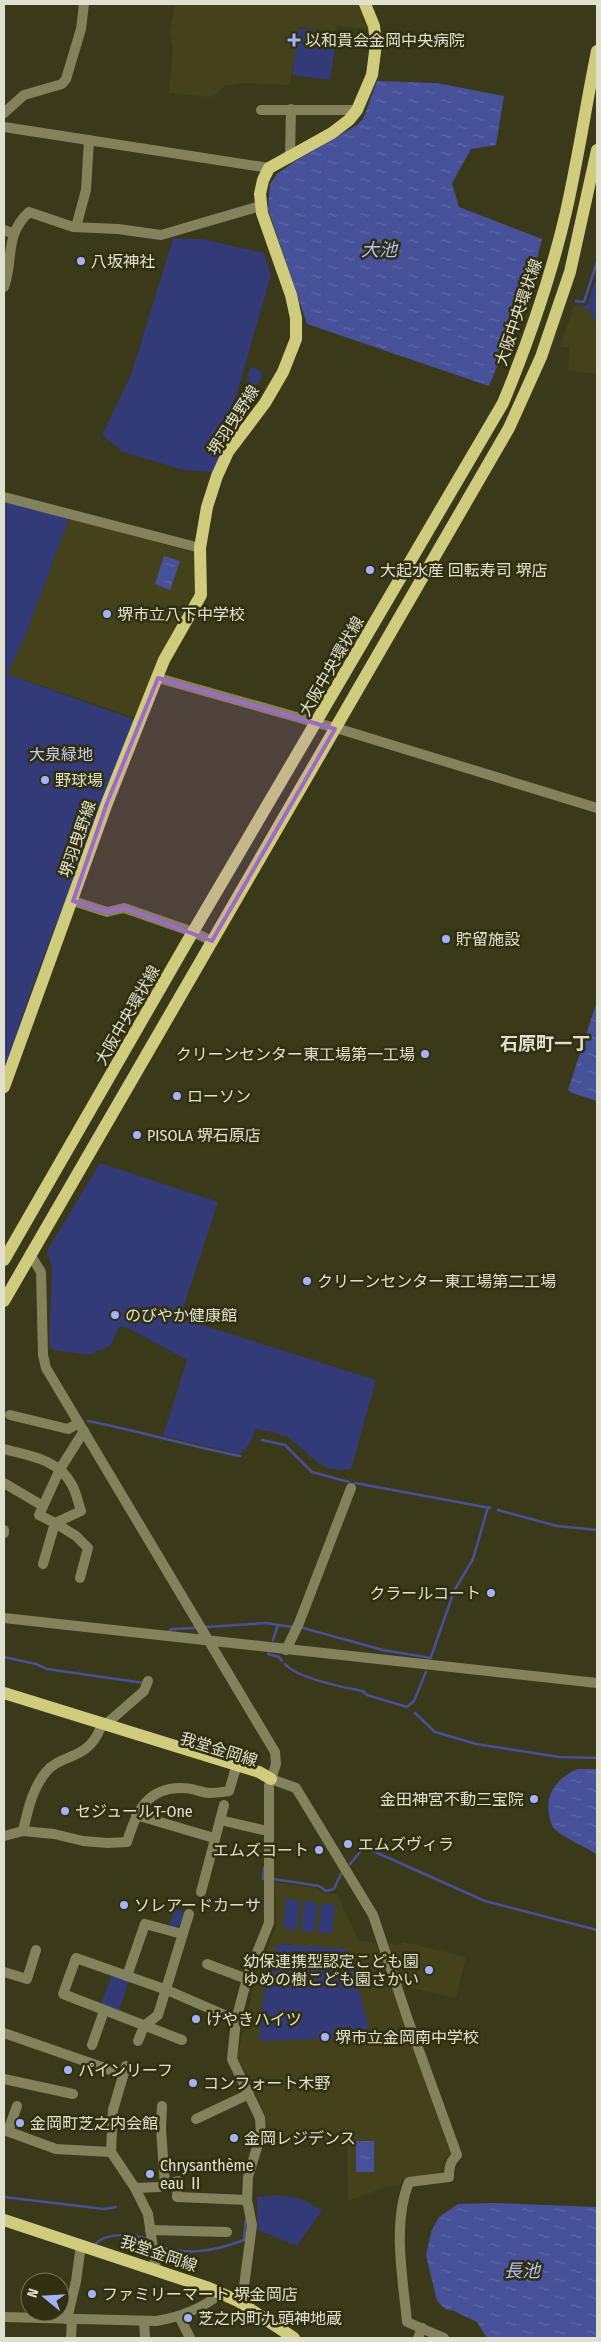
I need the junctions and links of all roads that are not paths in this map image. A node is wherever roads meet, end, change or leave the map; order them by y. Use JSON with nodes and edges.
{"nodes":[{"id":1,"x":84,"y":4,"type":"edge"},
{"id":2,"x":365,"y":4,"type":"edge"},
{"id":3,"x":597,"y":51,"type":"edge"},
{"id":4,"x":291,"y":109,"type":"junction"},
{"id":5,"x":261,"y":110,"type":"dead end"},
{"id":6,"x":357,"y":110,"type":"junction"},
{"id":7,"x":4,"y":113,"type":"edge"},
{"id":8,"x":4,"y":127,"type":"edge"},
{"id":9,"x":89,"y":140,"type":"junction"},
{"id":10,"x":597,"y":150,"type":"edge"},
{"id":11,"x":290,"y":158,"type":"junction"},
{"id":12,"x":269,"y":168,"type":"junction"},
{"id":13,"x":260,"y":206,"type":"junction"},
{"id":14,"x":76,"y":227,"type":"junction"},
{"id":15,"x":9,"y":232,"type":"edge"},
{"id":16,"x":4,"y":288,"type":"edge"},
{"id":17,"x":4,"y":497,"type":"edge"},
{"id":18,"x":200,"y":548,"type":"junction"},
{"id":19,"x":158,"y":678,"type":"junction"},
{"id":20,"x":316,"y":723,"type":"junction"},
{"id":21,"x":335,"y":730,"type":"junction"},
{"id":22,"x":597,"y":808,"type":"edge"},
{"id":23,"x":73,"y":901,"type":"junction"},
{"id":24,"x":193,"y":932,"type":"junction"},
{"id":25,"x":212,"y":941,"type":"junction"},
{"id":26,"x":4,"y":1087,"type":"edge"},
{"id":27,"x":30,"y":1254,"type":"junction"},
{"id":28,"x":4,"y":1260,"type":"edge"},
{"id":29,"x":4,"y":1301,"type":"edge"},
{"id":30,"x":10,"y":1415,"type":"dead end"},
{"id":31,"x":81,"y":1427,"type":"junction"},
{"id":32,"x":4,"y":1449,"type":"edge"},
{"id":33,"x":60,"y":1469,"type":"junction"},
{"id":34,"x":4,"y":1483,"type":"edge"},
{"id":35,"x":351,"y":1488,"type":"dead end"},
{"id":36,"x":43,"y":1506,"type":"junction"},
{"id":37,"x":55,"y":1523,"type":"junction"},
{"id":38,"x":43,"y":1564,"type":"dead end"},
{"id":39,"x":80,"y":1578,"type":"dead end"},
{"id":40,"x":4,"y":1618,"type":"edge"},
{"id":41,"x":208,"y":1641,"type":"junction"},
{"id":42,"x":286,"y":1650,"type":"junction"},
{"id":43,"x":148,"y":1681,"type":"dead end"},
{"id":44,"x":597,"y":1683,"type":"edge"},
{"id":45,"x":4,"y":1693,"type":"edge"},
{"id":46,"x":4,"y":1702,"type":"edge"},
{"id":47,"x":102,"y":1727,"type":"junction"},
{"id":48,"x":235,"y":1771,"type":"junction"},
{"id":49,"x":271,"y":1780,"type":"junction"},
{"id":50,"x":224,"y":1805,"type":"dead end"},
{"id":51,"x":136,"y":1815,"type":"junction"},
{"id":52,"x":220,"y":1820,"type":"junction"},
{"id":53,"x":263,"y":1830,"type":"dead end"},
{"id":54,"x":24,"y":1831,"type":"junction"},
{"id":55,"x":4,"y":1836,"type":"edge"},
{"id":56,"x":214,"y":1838,"type":"junction"},
{"id":57,"x":201,"y":1892,"type":"dead end"},
{"id":58,"x":189,"y":1914,"type":"dead end"},
{"id":59,"x":182,"y":1934,"type":"junction"},
{"id":60,"x":36,"y":1950,"type":"dead end"},
{"id":61,"x":207,"y":1964,"type":"dead end"},
{"id":62,"x":4,"y":1972,"type":"edge"},
{"id":63,"x":126,"y":1976,"type":"junction"},
{"id":64,"x":247,"y":1979,"type":"junction"},
{"id":65,"x":166,"y":1990,"type":"junction"},
{"id":66,"x":104,"y":2011,"type":"junction"},
{"id":67,"x":236,"y":2020,"type":"junction"},
{"id":68,"x":144,"y":2026,"type":"junction"},
{"id":69,"x":4,"y":2032,"type":"edge"},
{"id":70,"x":138,"y":2040,"type":"dead end"},
{"id":71,"x":182,"y":2040,"type":"dead end"},
{"id":72,"x":92,"y":2046,"type":"dead end"},
{"id":73,"x":4,"y":2078,"type":"edge"},
{"id":74,"x":73,"y":2094,"type":"dead end"},
{"id":75,"x":248,"y":2094,"type":"junction"},
{"id":76,"x":17,"y":2106,"type":"dead end"},
{"id":77,"x":162,"y":2106,"type":"dead end"},
{"id":78,"x":196,"y":2119,"type":"dead end"},
{"id":79,"x":6,"y":2130,"type":"edge"},
{"id":80,"x":111,"y":2152,"type":"junction"},
{"id":81,"x":165,"y":2186,"type":"junction"},
{"id":82,"x":135,"y":2188,"type":"junction"},
{"id":83,"x":245,"y":2200,"type":"junction"},
{"id":84,"x":4,"y":2220,"type":"edge"},
{"id":85,"x":150,"y":2230,"type":"junction"},
{"id":86,"x":227,"y":2232,"type":"dead end"},
{"id":87,"x":81,"y":2245,"type":"junction"},
{"id":88,"x":156,"y":2269,"type":"junction"},
{"id":89,"x":222,"y":2293,"type":"junction"},
{"id":90,"x":238,"y":2301,"type":"junction"},
{"id":91,"x":180,"y":2316,"type":"junction"},
{"id":92,"x":4,"y":2317,"type":"edge"},
{"id":93,"x":20,"y":2317,"type":"edge"},
{"id":94,"x":70,"y":2319,"type":"junction"},
{"id":95,"x":144,"y":2321,"type":"junction"},
{"id":96,"x":420,"y":2333,"type":"edge"},
{"id":97,"x":71,"y":2338,"type":"edge"},
{"id":98,"x":144,"y":2338,"type":"edge"},
{"id":99,"x":190,"y":2338,"type":"edge"},
{"id":100,"x":294,"y":2338,"type":"edge"},
{"id":101,"x":444,"y":2338,"type":"edge"}],
"edges":[{"from":1,"to":7,"type":"street"},
{"from":2,"to":6,"type":"main road"},
{"from":3,"to":20,"type":"main road","name":"大阪中央環状線"},
{"from":4,"to":5,"type":"street"},
{"from":4,"to":6,"type":"street"},
{"from":4,"to":11,"type":"street"},
{"from":6,"to":11,"type":"main road"},
{"from":8,"to":9,"type":"street"},
{"from":9,"to":12,"type":"street"},
{"from":9,"to":14,"type":"street"},
{"from":10,"to":21,"type":"main road"},
{"from":11,"to":12,"type":"main road"},
{"from":12,"to":13,"type":"main road","name":"堺羽曳野線"},
{"from":13,"to":14,"type":"street"},
{"from":13,"to":18,"type":"main road","name":"堺羽曳野線"},
{"from":14,"to":15,"type":"street"},
{"from":15,"to":16,"type":"street"},
{"from":17,"to":18,"type":"street"},
{"from":18,"to":19,"type":"main road","name":"堺羽曳野線"},
{"from":19,"to":20,"type":"street"},
{"from":19,"to":23,"type":"main road","name":"堺羽曳野線"},
{"from":20,"to":21,"type":"street"},
{"from":20,"to":24,"type":"main road","name":"大阪中央環状線"},
{"from":21,"to":22,"type":"street"},
{"from":21,"to":25,"type":"main road"},
{"from":23,"to":24,"type":"street"},
{"from":23,"to":26,"type":"main road","name":"堺羽曳野線"},
{"from":24,"to":25,"type":"street"},
{"from":24,"to":28,"type":"main road","name":"大阪中央環状線"},
{"from":25,"to":27,"type":"main road"},
{"from":27,"to":29,"type":"main road"},
{"from":27,"to":31,"type":"street"},
{"from":30,"to":31,"type":"street"},
{"from":31,"to":33,"type":"street"},
{"from":31,"to":41,"type":"street"},
{"from":32,"to":33,"type":"street"},
{"from":33,"to":36,"type":"street"},
{"from":33,"to":37,"type":"street"},
{"from":34,"to":36,"type":"street"},
{"from":35,"to":42,"type":"street"},
{"from":36,"to":37,"type":"street"},
{"from":37,"to":38,"type":"street"},
{"from":37,"to":39,"type":"street"},
{"from":40,"to":41,"type":"street"},
{"from":41,"to":42,"type":"street"},
{"from":41,"to":49,"type":"street"},
{"from":42,"to":44,"type":"street"},
{"from":43,"to":47,"type":"street"},
{"from":45,"to":47,"type":"main road","name":"我堂金岡線"},
{"from":46,"to":47,"type":"main road","name":"我堂金岡線"},
{"from":47,"to":48,"type":"main road","name":"我堂金岡線"},
{"from":47,"to":49,"type":"main road","name":"我堂金岡線"},
{"from":47,"to":54,"type":"street"},
{"from":48,"to":49,"type":"main road","name":"我堂金岡線"},
{"from":48,"to":51,"type":"street"},
{"from":49,"to":64,"type":"street"},
{"from":49,"to":96,"type":"street"},
{"from":50,"to":52,"type":"street"},
{"from":51,"to":54,"type":"street"},
{"from":51,"to":56,"type":"street"},
{"from":52,"to":53,"type":"street"},
{"from":52,"to":56,"type":"street"},
{"from":54,"to":55,"type":"street"},
{"from":56,"to":57,"type":"street"},
{"from":58,"to":59,"type":"street"},
{"from":59,"to":63,"type":"street"},
{"from":59,"to":65,"type":"street"},
{"from":60,"to":62,"type":"street"},
{"from":61,"to":64,"type":"street"},
{"from":63,"to":65,"type":"street"},
{"from":63,"to":66,"type":"street"},
{"from":64,"to":67,"type":"street"},
{"from":65,"to":67,"type":"street"},
{"from":65,"to":68,"type":"street"},
{"from":66,"to":68,"type":"street"},
{"from":66,"to":72,"type":"street"},
{"from":67,"to":75,"type":"street"},
{"from":68,"to":70,"type":"street"},
{"from":68,"to":71,"type":"street"},
{"from":69,"to":80,"type":"street"},
{"from":73,"to":74,"type":"street"},
{"from":75,"to":78,"type":"street"},
{"from":75,"to":83,"type":"street"},
{"from":76,"to":79,"type":"street"},
{"from":77,"to":81,"type":"street"},
{"from":79,"to":80,"type":"street"},
{"from":80,"to":82,"type":"street"},
{"from":81,"to":82,"type":"street"},
{"from":81,"to":83,"type":"street"},
{"from":82,"to":85,"type":"street"},
{"from":83,"to":90,"type":"street"},
{"from":84,"to":87,"type":"main road","name":"我堂金岡線"},
{"from":85,"to":86,"type":"street"},
{"from":85,"to":88,"type":"street"},
{"from":87,"to":88,"type":"main road","name":"我堂金岡線"},
{"from":87,"to":94,"type":"street"},
{"from":88,"to":89,"type":"main road","name":"我堂金岡線"},
{"from":89,"to":90,"type":"main road","name":"我堂金岡線"},
{"from":89,"to":91,"type":"street"},
{"from":90,"to":100,"type":"main road","name":"我堂金岡線"},
{"from":91,"to":95,"type":"street"},
{"from":91,"to":99,"type":"street"},
{"from":92,"to":93,"type":"street"},
{"from":94,"to":95,"type":"street"},
{"from":94,"to":97,"type":"street"},
{"from":95,"to":98,"type":"street"},
{"from":96,"to":101,"type":"street"}]}
